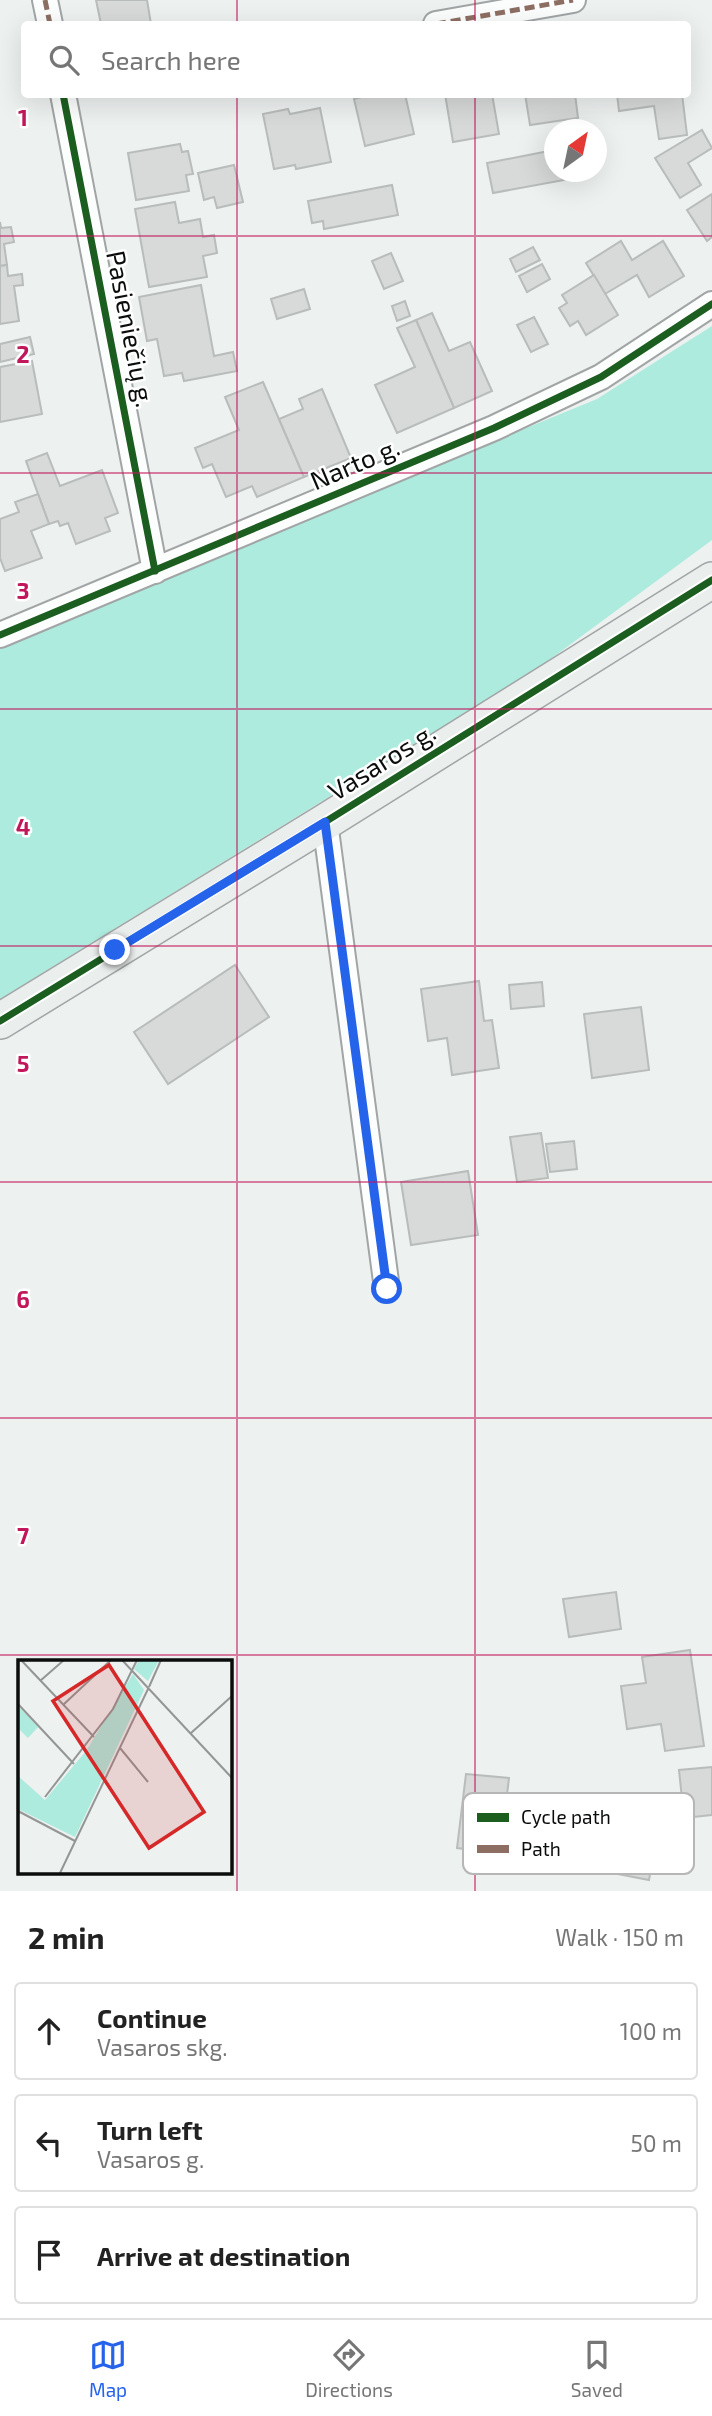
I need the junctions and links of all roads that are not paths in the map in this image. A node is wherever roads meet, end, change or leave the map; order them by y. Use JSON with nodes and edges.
{"nodes":[{"id":1,"x":45,"y":0,"type":"edge"},
{"id":2,"x":573,"y":0,"type":"edge"},
{"id":3,"x":49,"y":21,"type":"edge"},
{"id":4,"x":453,"y":21,"type":"edge"},
{"id":5,"x":64,"y":98,"type":"edge"},
{"id":6,"x":712,"y":304,"type":"edge"},
{"id":7,"x":155,"y":571,"type":"junction"},
{"id":8,"x":712,"y":580,"type":"edge"},
{"id":9,"x":0,"y":635,"type":"edge"},
{"id":10,"x":325,"y":822,"type":"junction"},
{"id":11,"x":0,"y":1021,"type":"edge"},
{"id":12,"x":387,"y":1289,"type":"dead end"}],
"edges":[{"from":1,"to":3,"type":"street"},
{"from":2,"to":4,"type":"street"},
{"from":5,"to":7,"type":"street","name":"Pasieniečių g."},
{"from":6,"to":7,"type":"street","name":"Narto g."},
{"from":7,"to":9,"type":"street","name":"Narto g."},
{"from":8,"to":10,"type":"street","name":"Vasaros g."},
{"from":10,"to":11,"type":"street","name":"Vasaros g."},
{"from":10,"to":12,"type":"street"}]}
